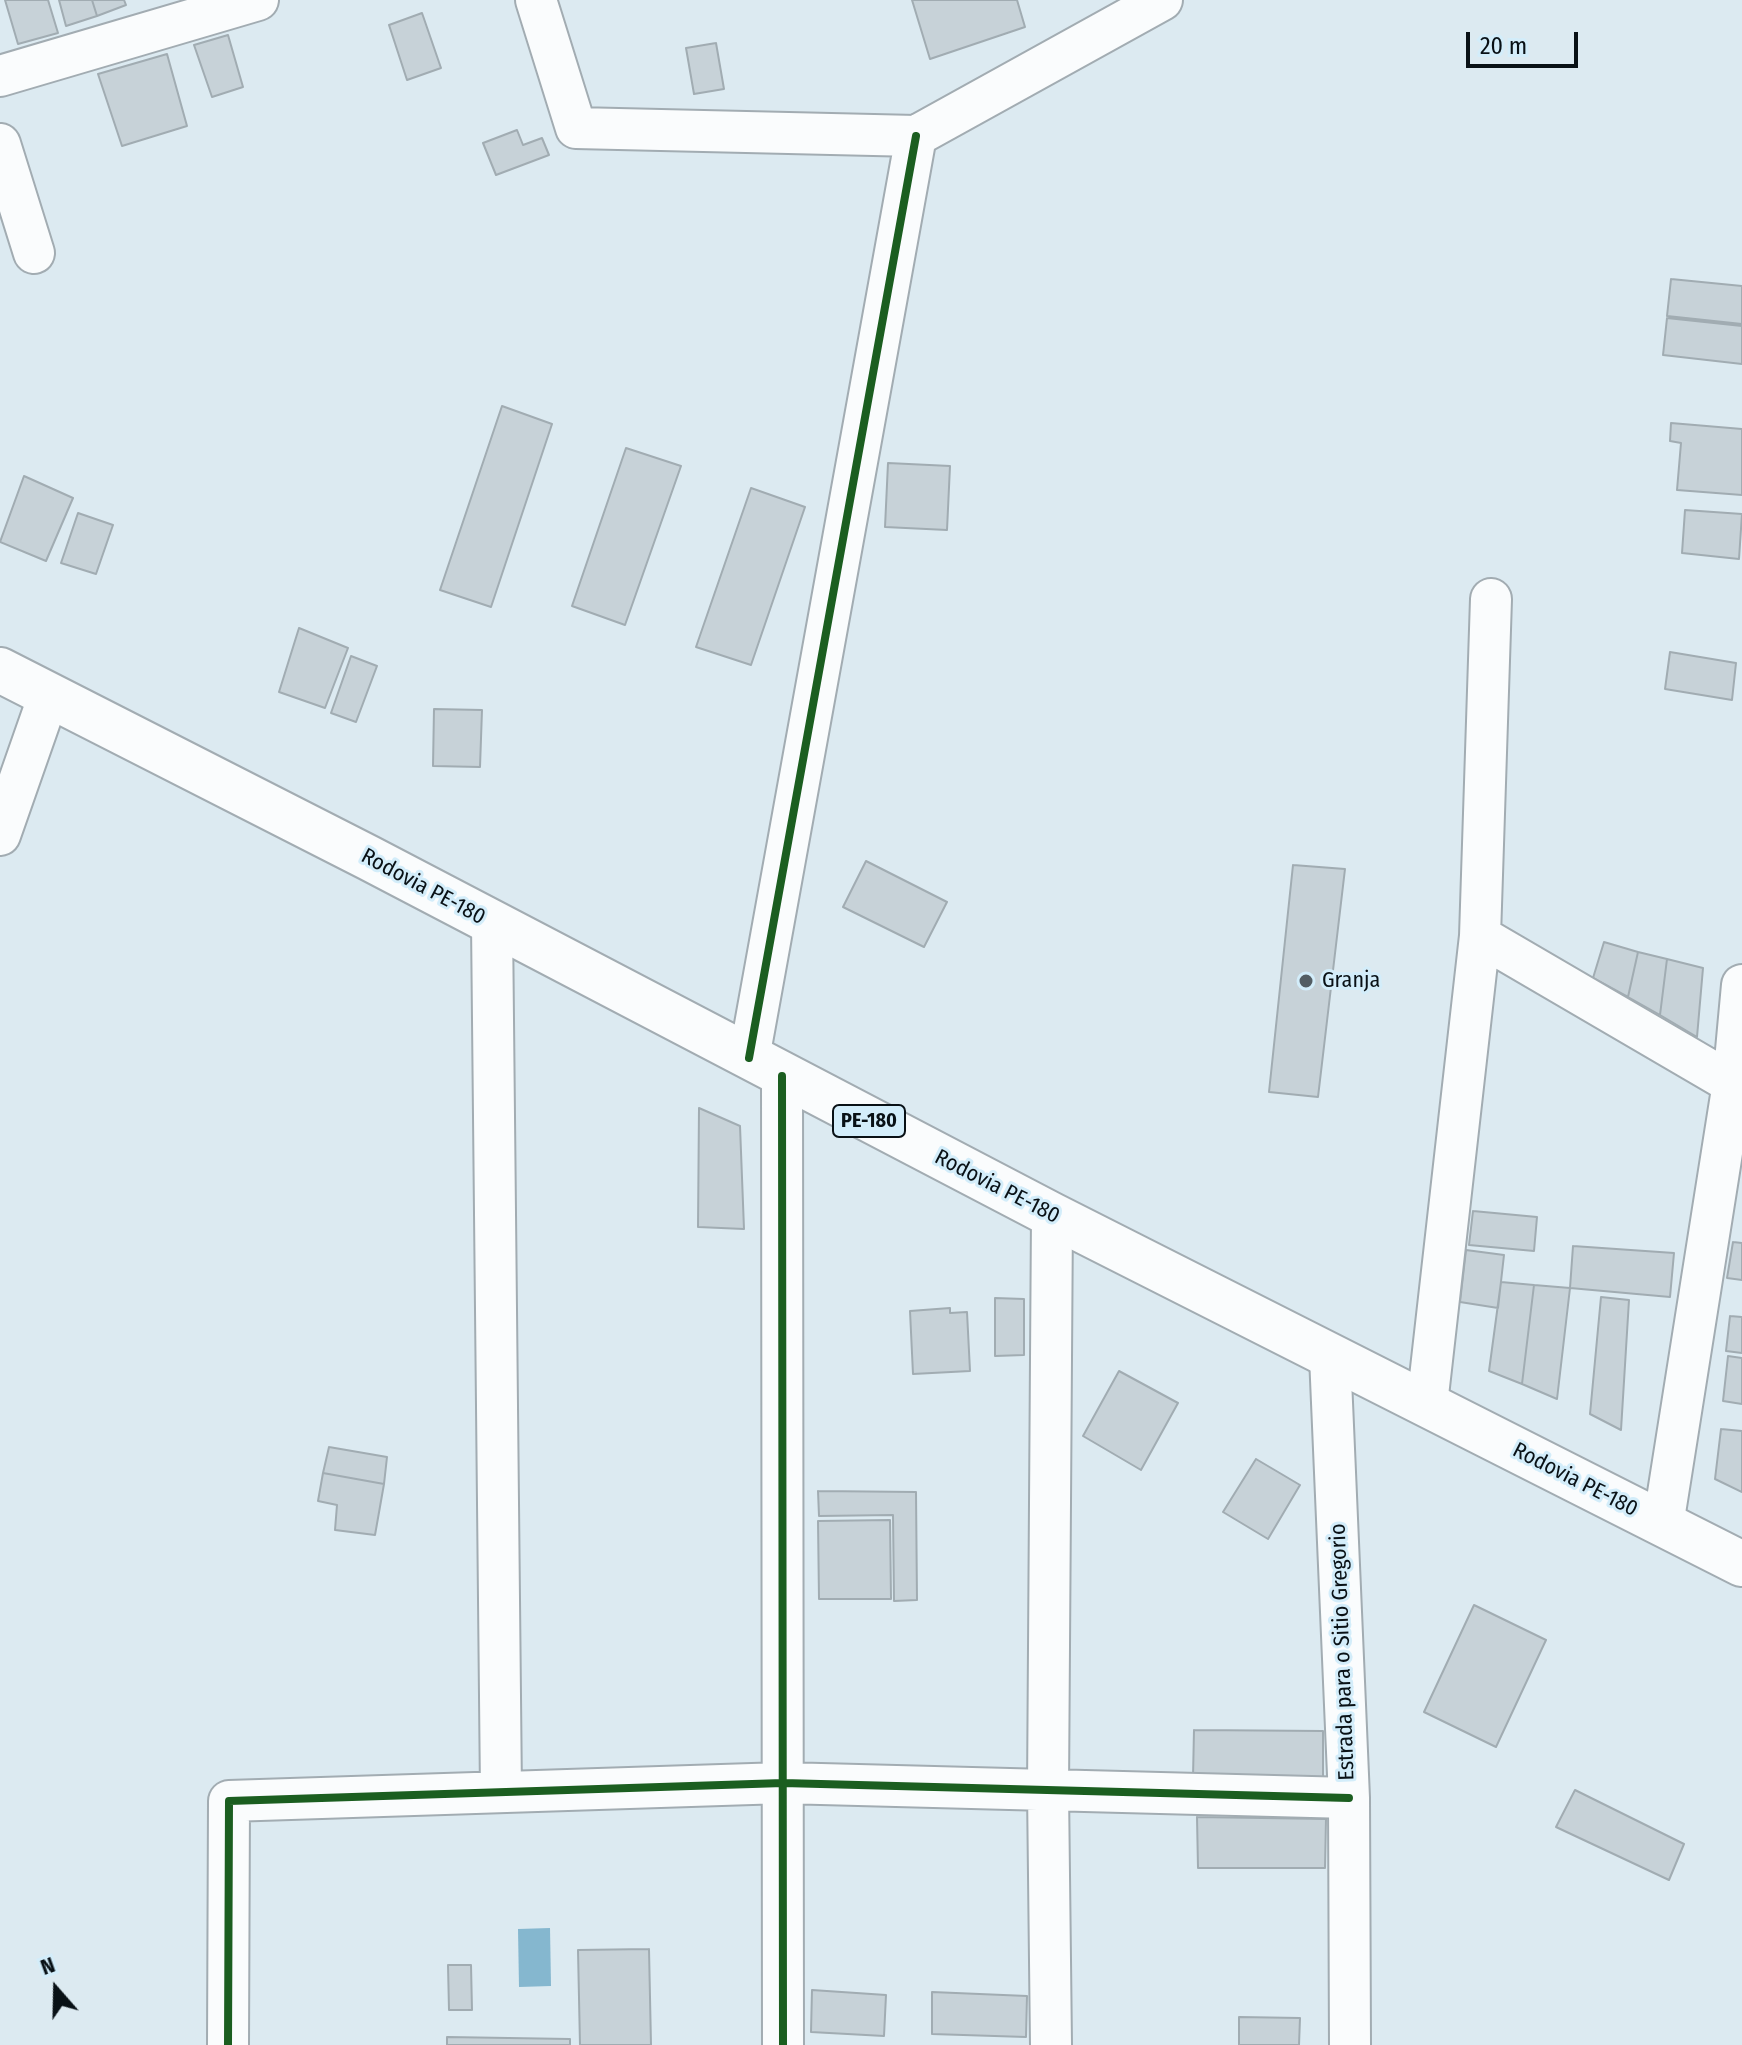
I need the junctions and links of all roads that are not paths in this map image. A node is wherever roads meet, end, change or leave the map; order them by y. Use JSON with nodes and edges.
{"nodes":[{"id":1,"x":258,"y":0,"type":"edge"},
{"id":2,"x":536,"y":0,"type":"edge"},
{"id":3,"x":1162,"y":0,"type":"edge"},
{"id":4,"x":0,"y":76,"type":"edge"},
{"id":5,"x":916,"y":136,"type":"junction"},
{"id":6,"x":0,"y":144,"type":"edge"},
{"id":7,"x":34,"y":253,"type":"dead end"},
{"id":8,"x":1491,"y":599,"type":"dead end"},
{"id":9,"x":0,"y":670,"type":"edge"},
{"id":10,"x":49,"y":695,"type":"junction"},
{"id":11,"x":0,"y":835,"type":"edge"},
{"id":12,"x":492,"y":923,"type":"junction"},
{"id":13,"x":1480,"y":936,"type":"junction"},
{"id":14,"x":1742,"y":985,"type":"edge"},
{"id":15,"x":766,"y":1067,"type":"junction"},
{"id":16,"x":1737,"y":1086,"type":"edge"},
{"id":17,"x":1052,"y":1215,"type":"junction"},
{"id":18,"x":1330,"y":1356,"type":"junction"},
{"id":19,"x":1427,"y":1404,"type":"junction"},
{"id":20,"x":1663,"y":1525,"type":"junction"},
{"id":21,"x":1742,"y":1564,"type":"edge"},
{"id":22,"x":783,"y":1783,"type":"junction"},
{"id":23,"x":1048,"y":1790,"type":"junction"},
{"id":24,"x":501,"y":1792,"type":"junction"},
{"id":25,"x":1349,"y":1798,"type":"junction"},
{"id":26,"x":228,"y":2045,"type":"edge"},
{"id":27,"x":783,"y":2045,"type":"edge"},
{"id":28,"x":1051,"y":2045,"type":"edge"},
{"id":29,"x":1350,"y":2045,"type":"edge"}],
"edges":[{"from":1,"to":4,"type":"street"},
{"from":2,"to":5,"type":"street"},
{"from":3,"to":5,"type":"street"},
{"from":5,"to":15,"type":"street"},
{"from":6,"to":7,"type":"street"},
{"from":8,"to":13,"type":"street"},
{"from":9,"to":10,"type":"main road","name":"Rodovia PE-180","number":"PE-180"},
{"from":10,"to":11,"type":"street"},
{"from":10,"to":12,"type":"main road","name":"Rodovia PE-180","number":"PE-180"},
{"from":12,"to":15,"type":"main road","name":"Rodovia PE-180","number":"PE-180"},
{"from":12,"to":24,"type":"street"},
{"from":13,"to":16,"type":"street"},
{"from":13,"to":19,"type":"street"},
{"from":14,"to":16,"type":"street"},
{"from":15,"to":17,"type":"main road","name":"Rodovia PE-180","number":"PE-180"},
{"from":15,"to":22,"type":"street"},
{"from":16,"to":20,"type":"street"},
{"from":17,"to":18,"type":"main road","name":"Rodovia PE-180","number":"PE-180"},
{"from":17,"to":23,"type":"street"},
{"from":18,"to":19,"type":"main road","name":"Rodovia PE-180","number":"PE-180"},
{"from":18,"to":25,"type":"street","name":"Estrada para o Sitio Gregorio"},
{"from":19,"to":20,"type":"main road","name":"Rodovia PE-180","number":"PE-180"},
{"from":20,"to":21,"type":"main road","name":"Rodovia PE-180","number":"PE-180"},
{"from":22,"to":23,"type":"street"},
{"from":22,"to":24,"type":"street"},
{"from":22,"to":27,"type":"street"},
{"from":23,"to":25,"type":"street"},
{"from":23,"to":28,"type":"street"},
{"from":24,"to":26,"type":"street"},
{"from":25,"to":29,"type":"street","name":"Estrada para o Sitio Gregorio"}]}
